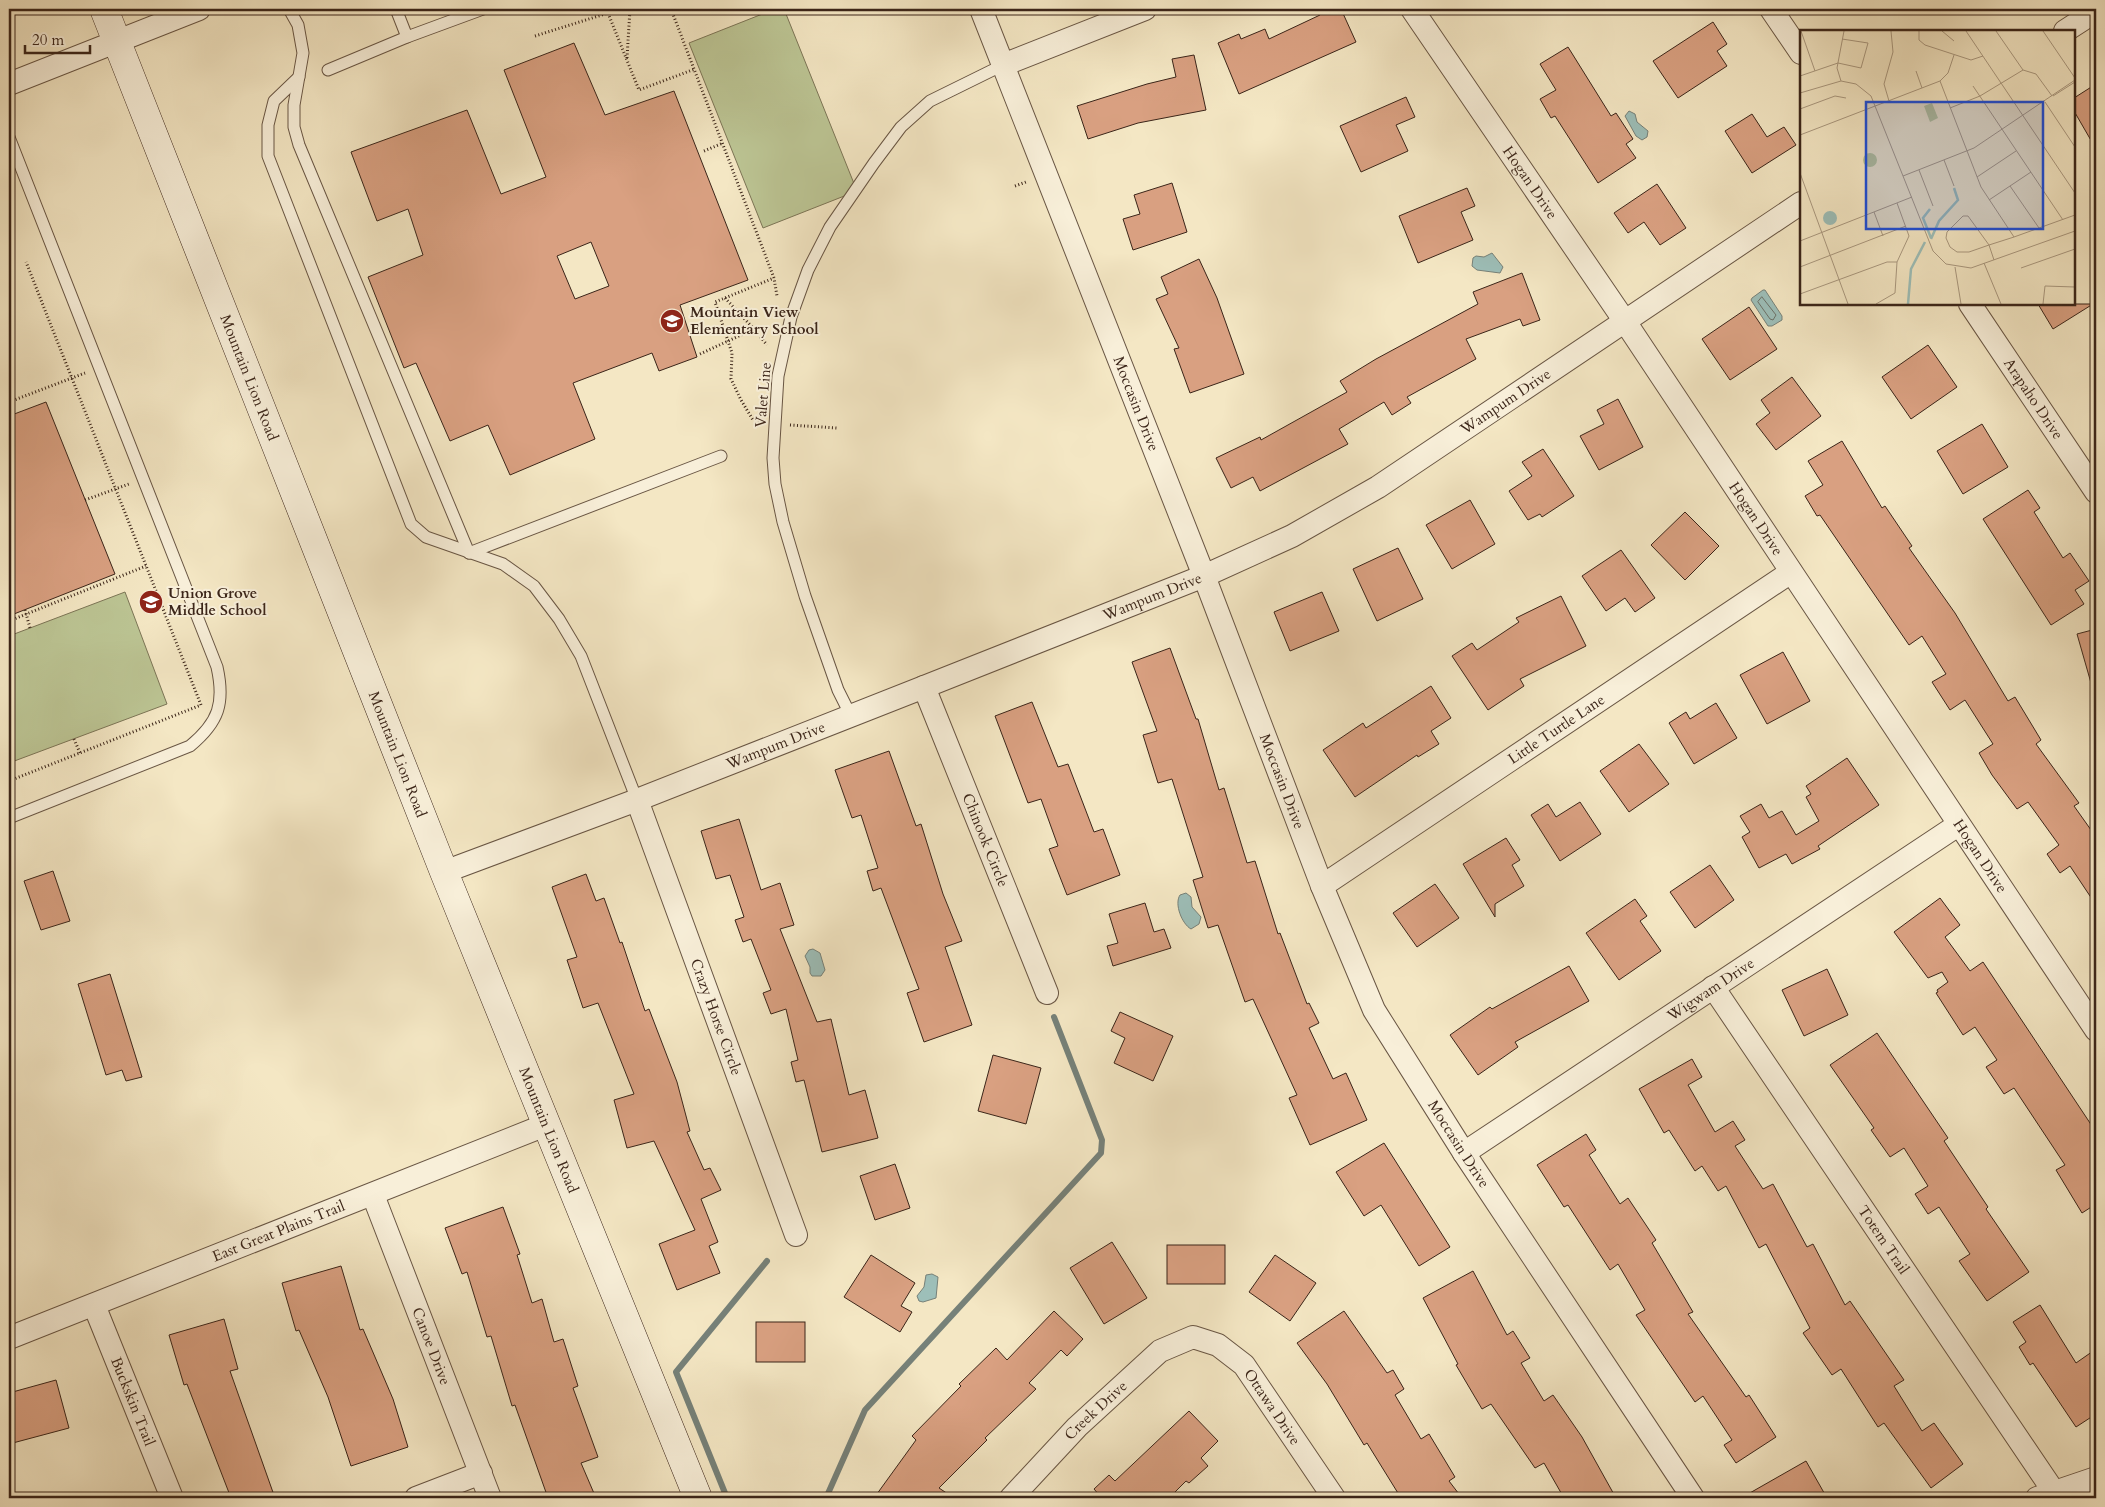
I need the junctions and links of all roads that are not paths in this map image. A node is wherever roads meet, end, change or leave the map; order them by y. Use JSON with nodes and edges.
{"nodes":[{"id":1,"x":104,"y":9,"type":"edge"},
{"id":2,"x":199,"y":9,"type":"edge"},
{"id":3,"x":289,"y":9,"type":"edge"},
{"id":4,"x":396,"y":9,"type":"edge"},
{"id":5,"x":483,"y":9,"type":"edge"},
{"id":6,"x":981,"y":9,"type":"edge"},
{"id":7,"x":1145,"y":9,"type":"edge"},
{"id":8,"x":1412,"y":9,"type":"edge"},
{"id":9,"x":1771,"y":9,"type":"edge"},
{"id":10,"x":2096,"y":12,"type":"edge"},
{"id":11,"x":2067,"y":30,"type":"edge"},
{"id":12,"x":407,"y":37,"type":"junction"},
{"id":13,"x":118,"y":41,"type":"junction"},
{"id":14,"x":1800,"y":52,"type":"edge"},
{"id":15,"x":1003,"y":65,"type":"junction"},
{"id":16,"x":328,"y":70,"type":"dead end"},
{"id":17,"x":299,"y":77,"type":"junction"},
{"id":18,"x":9,"y":84,"type":"edge"},
{"id":19,"x":9,"y":137,"type":"edge"},
{"id":20,"x":1800,"y":204,"type":"edge"},
{"id":21,"x":1971,"y":305,"type":"edge"},
{"id":22,"x":1626,"y":322,"type":"junction"},
{"id":23,"x":721,"y":456,"type":"dead end"},
{"id":24,"x":2096,"y":492,"type":"edge"},
{"id":25,"x":469,"y":553,"type":"junction"},
{"id":26,"x":1790,"y":572,"type":"junction"},
{"id":27,"x":1204,"y":576,"type":"junction"},
{"id":28,"x":924,"y":687,"type":"junction"},
{"id":29,"x":851,"y":716,"type":"junction"},
{"id":30,"x":637,"y":800,"type":"junction"},
{"id":31,"x":9,"y":818,"type":"edge"},
{"id":32,"x":1958,"y":825,"type":"junction"},
{"id":33,"x":444,"y":872,"type":"junction"},
{"id":34,"x":1322,"y":886,"type":"junction"},
{"id":35,"x":1713,"y":987,"type":"junction"},
{"id":36,"x":1047,"y":993,"type":"dead end"},
{"id":37,"x":2096,"y":1030,"type":"edge"},
{"id":38,"x":548,"y":1124,"type":"junction"},
{"id":39,"x":1464,"y":1154,"type":"junction"},
{"id":40,"x":373,"y":1195,"type":"junction"},
{"id":41,"x":796,"y":1234,"type":"dead end"},
{"id":42,"x":94,"y":1305,"type":"junction"},
{"id":43,"x":1193,"y":1337,"type":"joint"},
{"id":44,"x":9,"y":1338,"type":"edge"},
{"id":45,"x":480,"y":1473,"type":"junction"},
{"id":46,"x":2096,"y":1478,"type":"edge"},
{"id":47,"x":2046,"y":1495,"type":"edge"},
{"id":48,"x":172,"y":1498,"type":"edge"},
{"id":49,"x":416,"y":1498,"type":"edge"},
{"id":50,"x":490,"y":1498,"type":"edge"},
{"id":51,"x":698,"y":1498,"type":"edge"},
{"id":52,"x":1011,"y":1498,"type":"edge"},
{"id":53,"x":1334,"y":1498,"type":"edge"},
{"id":54,"x":1693,"y":1498,"type":"edge"}],
"edges":[{"from":1,"to":13,"type":"street","name":"Mountain Lion Road"},
{"from":2,"to":13,"type":"street"},
{"from":3,"to":17,"type":"lane"},
{"from":4,"to":12,"type":"lane"},
{"from":5,"to":12,"type":"lane"},
{"from":6,"to":15,"type":"street","name":"Moccasin Drive"},
{"from":7,"to":15,"type":"street"},
{"from":8,"to":22,"type":"street","name":"Hogan Drive"},
{"from":9,"to":14,"type":"street"},
{"from":10,"to":11,"type":"street"},
{"from":12,"to":16,"type":"lane"},
{"from":13,"to":18,"type":"street"},
{"from":13,"to":33,"type":"street","name":"Mountain Lion Road"},
{"from":15,"to":27,"type":"street","name":"Moccasin Drive"},
{"from":15,"to":29,"type":"lane","name":"Valet Line"},
{"from":17,"to":25,"type":"lane"},
{"from":17,"to":25,"type":"lane"},
{"from":19,"to":31,"type":"lane"},
{"from":20,"to":22,"type":"street","name":"Wampum Drive"},
{"from":21,"to":24,"type":"street","name":"Arapaho Drive"},
{"from":22,"to":26,"type":"street","name":"Hogan Drive"},
{"from":22,"to":27,"type":"street","name":"Wampum Drive"},
{"from":23,"to":25,"type":"lane"},
{"from":25,"to":30,"type":"lane"},
{"from":26,"to":32,"type":"street","name":"Hogan Drive"},
{"from":26,"to":34,"type":"street","name":"Little Turtle Lane"},
{"from":27,"to":28,"type":"street","name":"Wampum Drive"},
{"from":27,"to":34,"type":"street","name":"Moccasin Drive"},
{"from":28,"to":29,"type":"street","name":"Wampum Drive"},
{"from":28,"to":36,"type":"street","name":"Chinook Circle"},
{"from":29,"to":30,"type":"street","name":"Wampum Drive"},
{"from":30,"to":33,"type":"street","name":"Wampum Drive"},
{"from":30,"to":41,"type":"street","name":"Crazy Horse Circle"},
{"from":32,"to":35,"type":"street","name":"Wigwam Drive"},
{"from":32,"to":37,"type":"street","name":"Hogan Drive"},
{"from":33,"to":38,"type":"street","name":"Mountain Lion Road"},
{"from":34,"to":39,"type":"street","name":"Moccasin Drive"},
{"from":35,"to":39,"type":"street","name":"Wigwam Drive"},
{"from":35,"to":47,"type":"street","name":"Totem Trail"},
{"from":38,"to":40,"type":"street","name":"East Great Plains Trail"},
{"from":38,"to":51,"type":"street","name":"Mountain Lion Road"},
{"from":39,"to":54,"type":"street","name":"Moccasin Drive"},
{"from":40,"to":42,"type":"street","name":"East Great Plains Trail"},
{"from":40,"to":45,"type":"street","name":"Canoe Drive"},
{"from":42,"to":44,"type":"street","name":"East Great Plains Trail"},
{"from":42,"to":48,"type":"street","name":"Buckskin Trail"},
{"from":43,"to":52,"type":"street","name":"Creek Drive"},
{"from":43,"to":53,"type":"street","name":"Ottawa Drive"},
{"from":45,"to":49,"type":"street"},
{"from":45,"to":50,"type":"street","name":"Canoe Drive"},
{"from":46,"to":47,"type":"street"}]}
